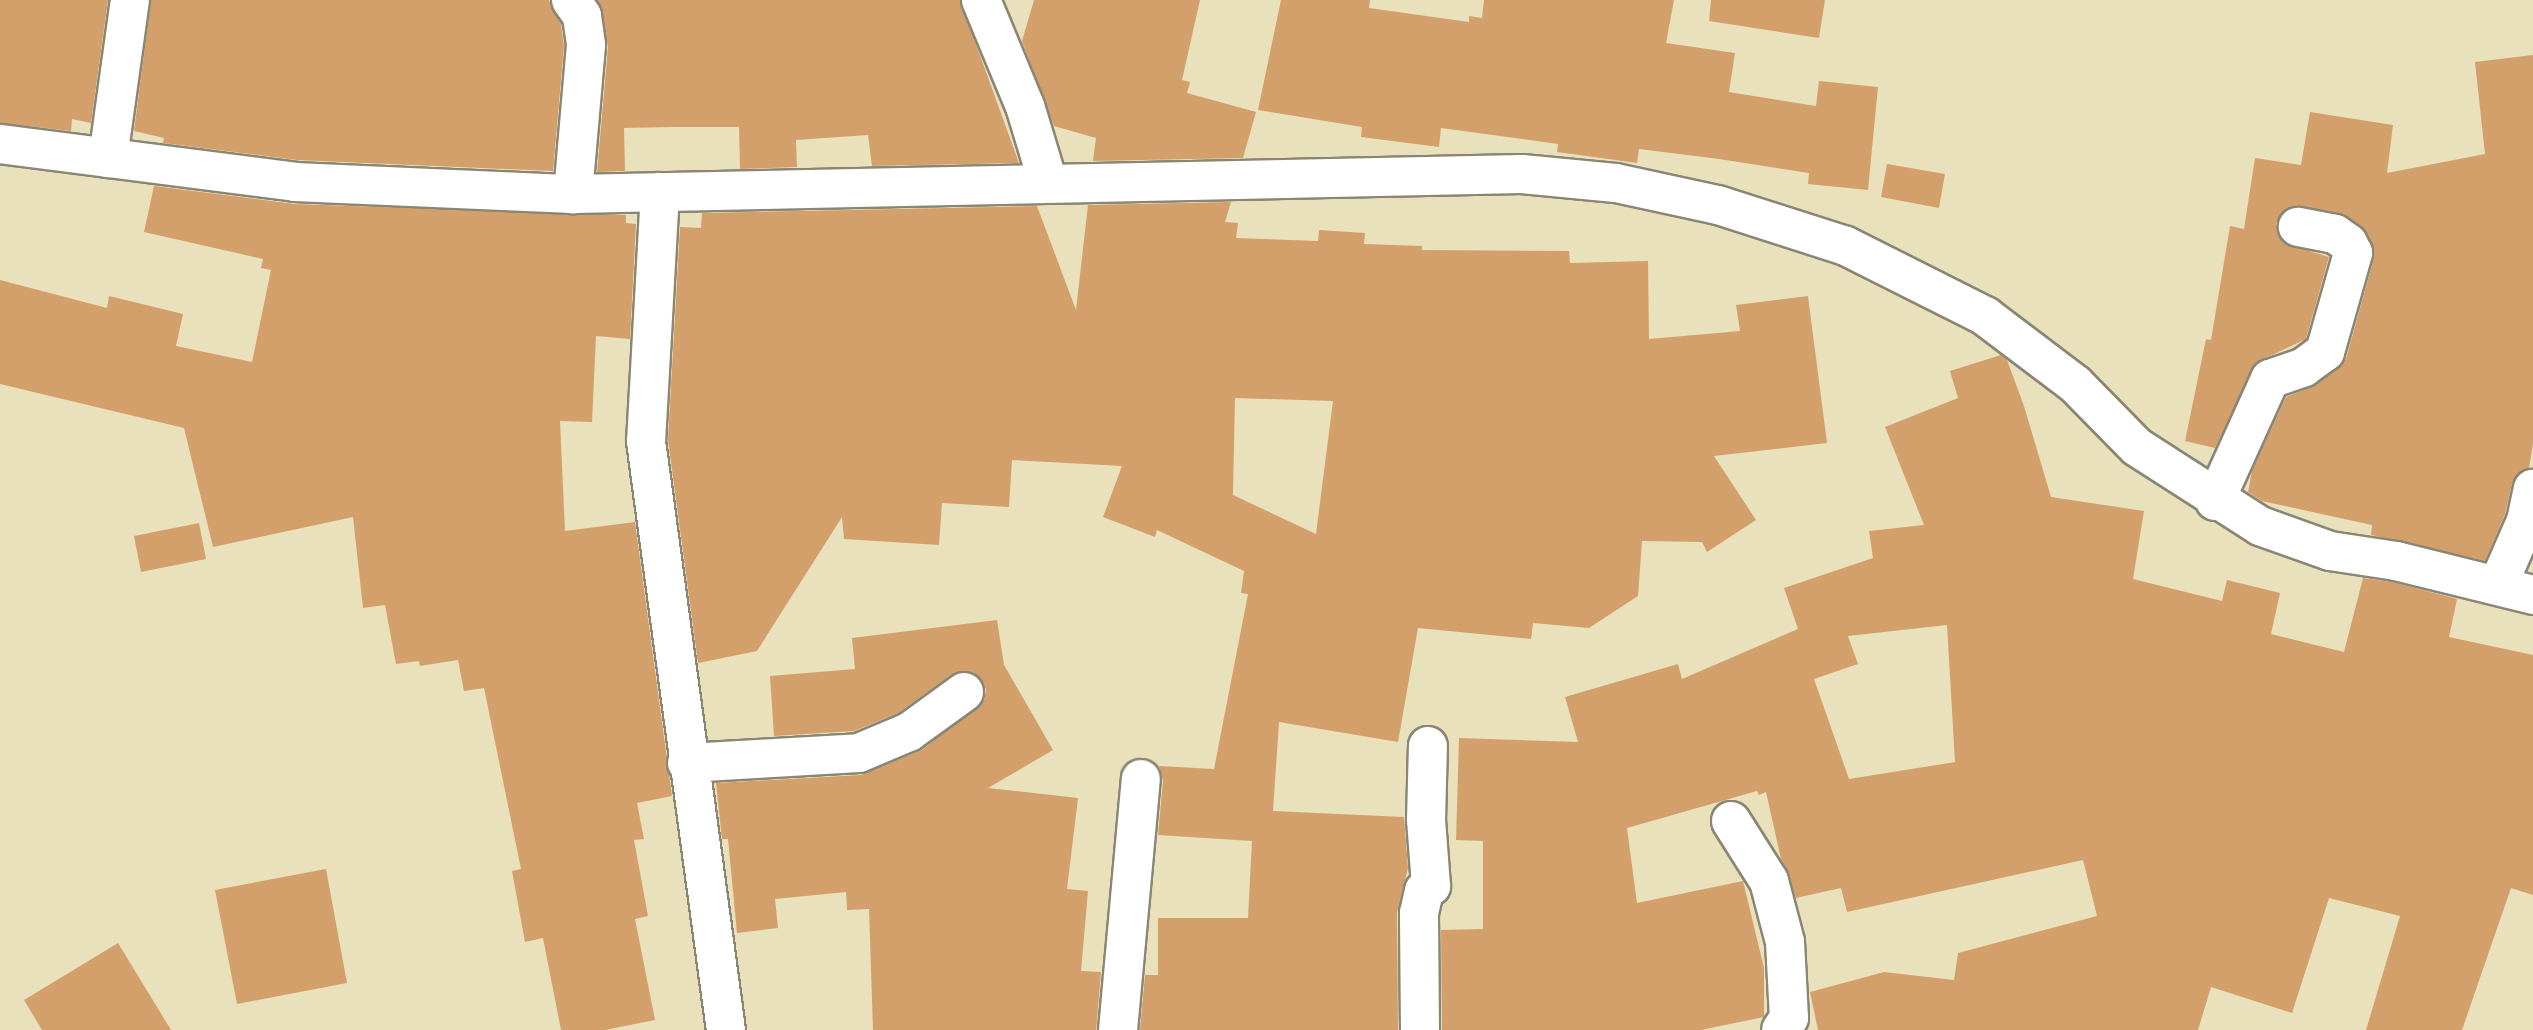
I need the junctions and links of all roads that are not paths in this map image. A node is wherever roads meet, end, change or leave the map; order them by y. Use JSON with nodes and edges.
{"nodes":[{"id":1,"x":130,"y":0,"type":"edge"},
{"id":2,"x":571,"y":0,"type":"edge"},
{"id":3,"x":981,"y":0,"type":"edge"},
{"id":4,"x":0,"y":144,"type":"edge"},
{"id":5,"x":108,"y":158,"type":"junction"},
{"id":6,"x":1048,"y":182,"type":"junction"},
{"id":7,"x":660,"y":192,"type":"junction"},
{"id":8,"x":573,"y":194,"type":"junction"},
{"id":9,"x":2298,"y":227,"type":"dead end"},
{"id":10,"x":2533,"y":489,"type":"edge"},
{"id":11,"x":2216,"y":500,"type":"junction"},
{"id":12,"x":2515,"y":590,"type":"edge"},
{"id":13,"x":964,"y":692,"type":"dead end"},
{"id":14,"x":1428,"y":746,"type":"dead end"},
{"id":15,"x":687,"y":763,"type":"junction"},
{"id":16,"x":1141,"y":779,"type":"dead end"},
{"id":17,"x":1731,"y":821,"type":"dead end"},
{"id":18,"x":726,"y":1030,"type":"edge"},
{"id":19,"x":1118,"y":1030,"type":"edge"},
{"id":20,"x":1420,"y":1030,"type":"edge"},
{"id":21,"x":1781,"y":1030,"type":"edge"}],
"edges":[{"from":1,"to":5,"type":"street"},
{"from":2,"to":8,"type":"street"},
{"from":3,"to":6,"type":"street"},
{"from":4,"to":5,"type":"street"},
{"from":5,"to":8,"type":"street"},
{"from":6,"to":7,"type":"street"},
{"from":6,"to":11,"type":"street"},
{"from":7,"to":8,"type":"street"},
{"from":7,"to":15,"type":"street"},
{"from":9,"to":11,"type":"street"},
{"from":10,"to":12,"type":"street"},
{"from":11,"to":12,"type":"street"},
{"from":13,"to":15,"type":"street"},
{"from":14,"to":20,"type":"street"},
{"from":15,"to":18,"type":"street"},
{"from":16,"to":19,"type":"street"},
{"from":17,"to":21,"type":"street"}]}
